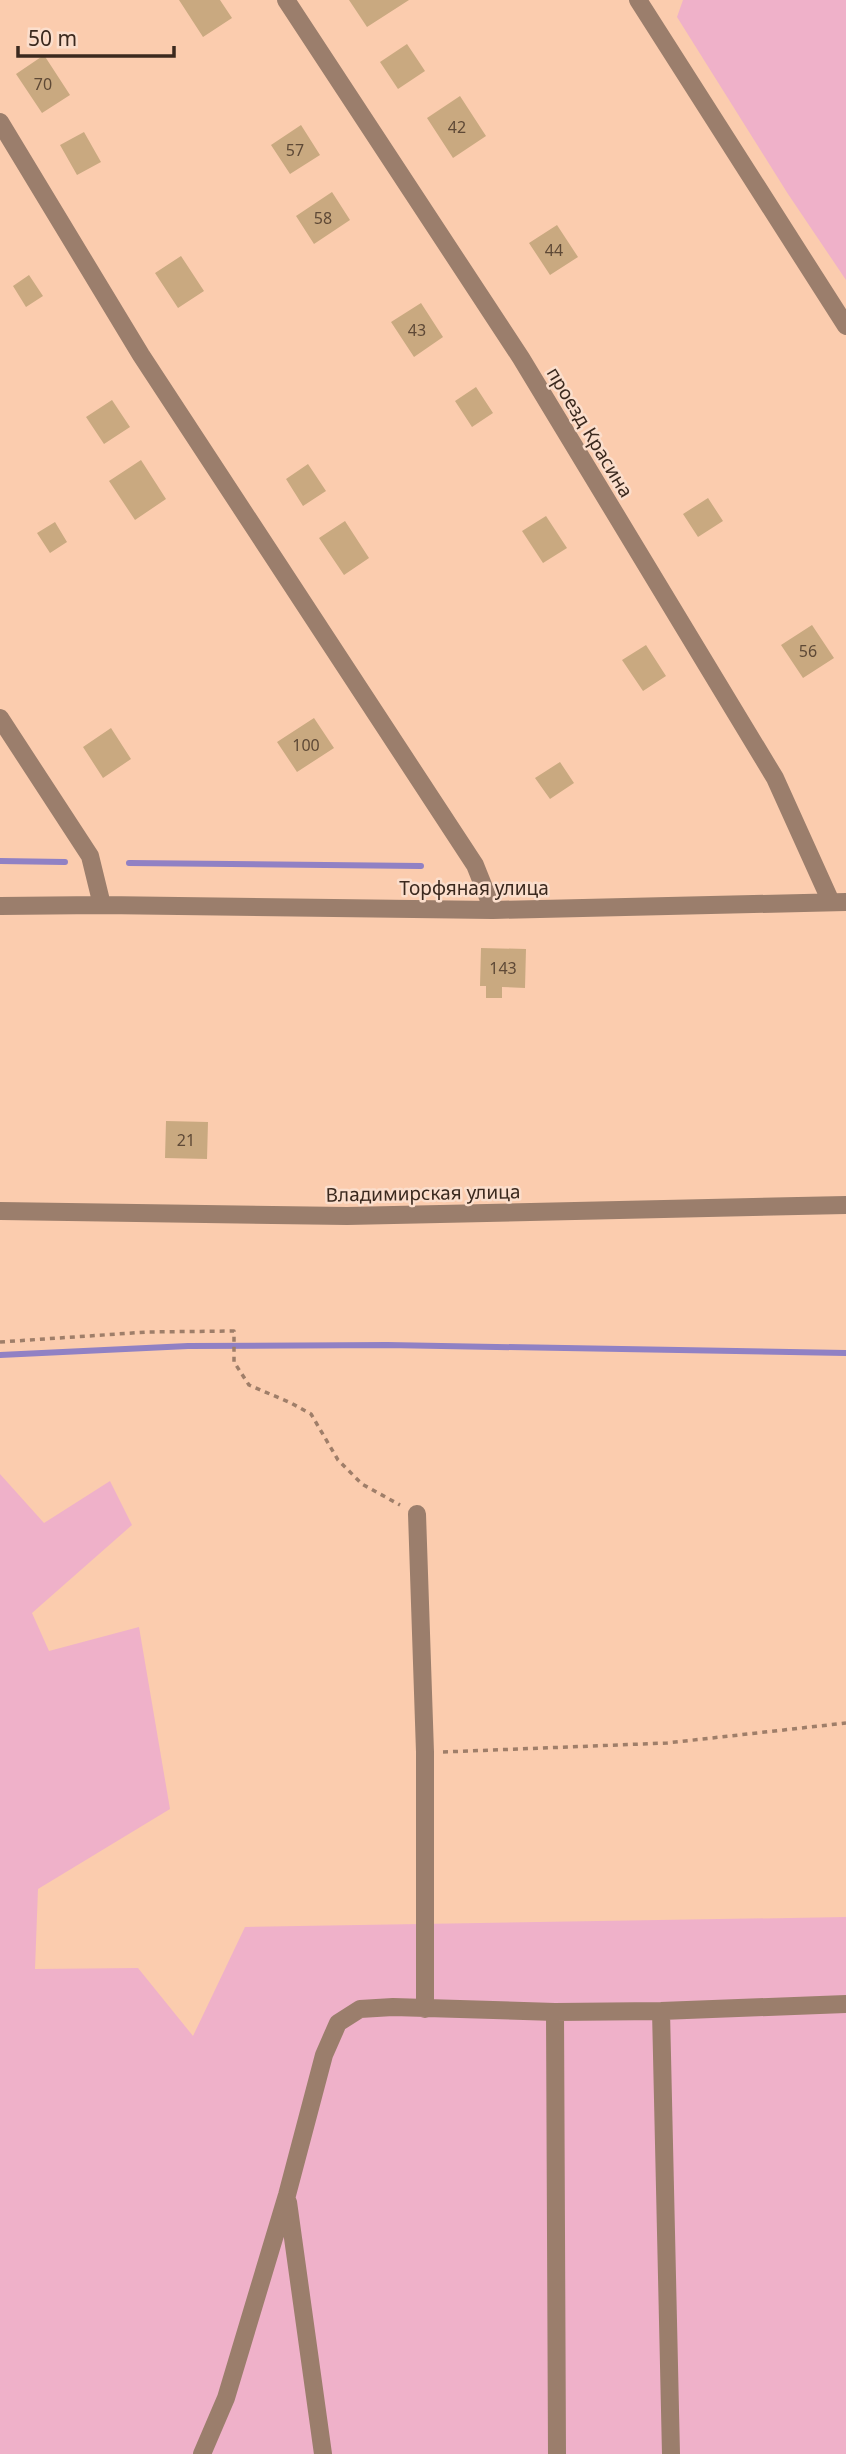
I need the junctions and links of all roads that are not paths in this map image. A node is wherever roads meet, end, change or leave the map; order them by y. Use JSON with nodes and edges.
{"nodes":[{"id":1,"x":286,"y":0,"type":"edge"},
{"id":2,"x":638,"y":0,"type":"edge"},
{"id":3,"x":0,"y":122,"type":"edge"},
{"id":4,"x":846,"y":326,"type":"edge"},
{"id":5,"x":0,"y":718,"type":"edge"},
{"id":6,"x":839,"y":902,"type":"edge"},
{"id":7,"x":102,"y":905,"type":"junction"},
{"id":8,"x":0,"y":906,"type":"edge"},
{"id":9,"x":492,"y":910,"type":"junction"},
{"id":10,"x":846,"y":1205,"type":"edge"},
{"id":11,"x":0,"y":1211,"type":"edge"},
{"id":12,"x":417,"y":1514,"type":"road end"},
{"id":13,"x":846,"y":2004,"type":"edge"},
{"id":14,"x":425,"y":2008,"type":"junction"},
{"id":15,"x":661,"y":2011,"type":"junction"},
{"id":16,"x":555,"y":2012,"type":"junction"},
{"id":17,"x":287,"y":2195,"type":"junction"},
{"id":18,"x":202,"y":2454,"type":"edge"},
{"id":19,"x":323,"y":2454,"type":"edge"},
{"id":20,"x":557,"y":2454,"type":"edge"},
{"id":21,"x":671,"y":2454,"type":"edge"}],
"edges":[{"from":1,"to":6,"type":"street","name":"проезд Красина"},
{"from":2,"to":4,"type":"street"},
{"from":3,"to":9,"type":"street"},
{"from":5,"to":7,"type":"street"},
{"from":6,"to":9,"type":"street","name":"Торфяная улица"},
{"from":7,"to":8,"type":"street","name":"Торфяная улица"},
{"from":7,"to":9,"type":"street","name":"Торфяная улица"},
{"from":10,"to":11,"type":"street","name":"Владимирская улица"},
{"from":12,"to":14,"type":"street"},
{"from":13,"to":15,"type":"street"},
{"from":14,"to":16,"type":"street"},
{"from":14,"to":17,"type":"street"},
{"from":15,"to":16,"type":"street"},
{"from":15,"to":21,"type":"street"},
{"from":16,"to":20,"type":"street"},
{"from":17,"to":18,"type":"street"},
{"from":17,"to":19,"type":"street"}]}
